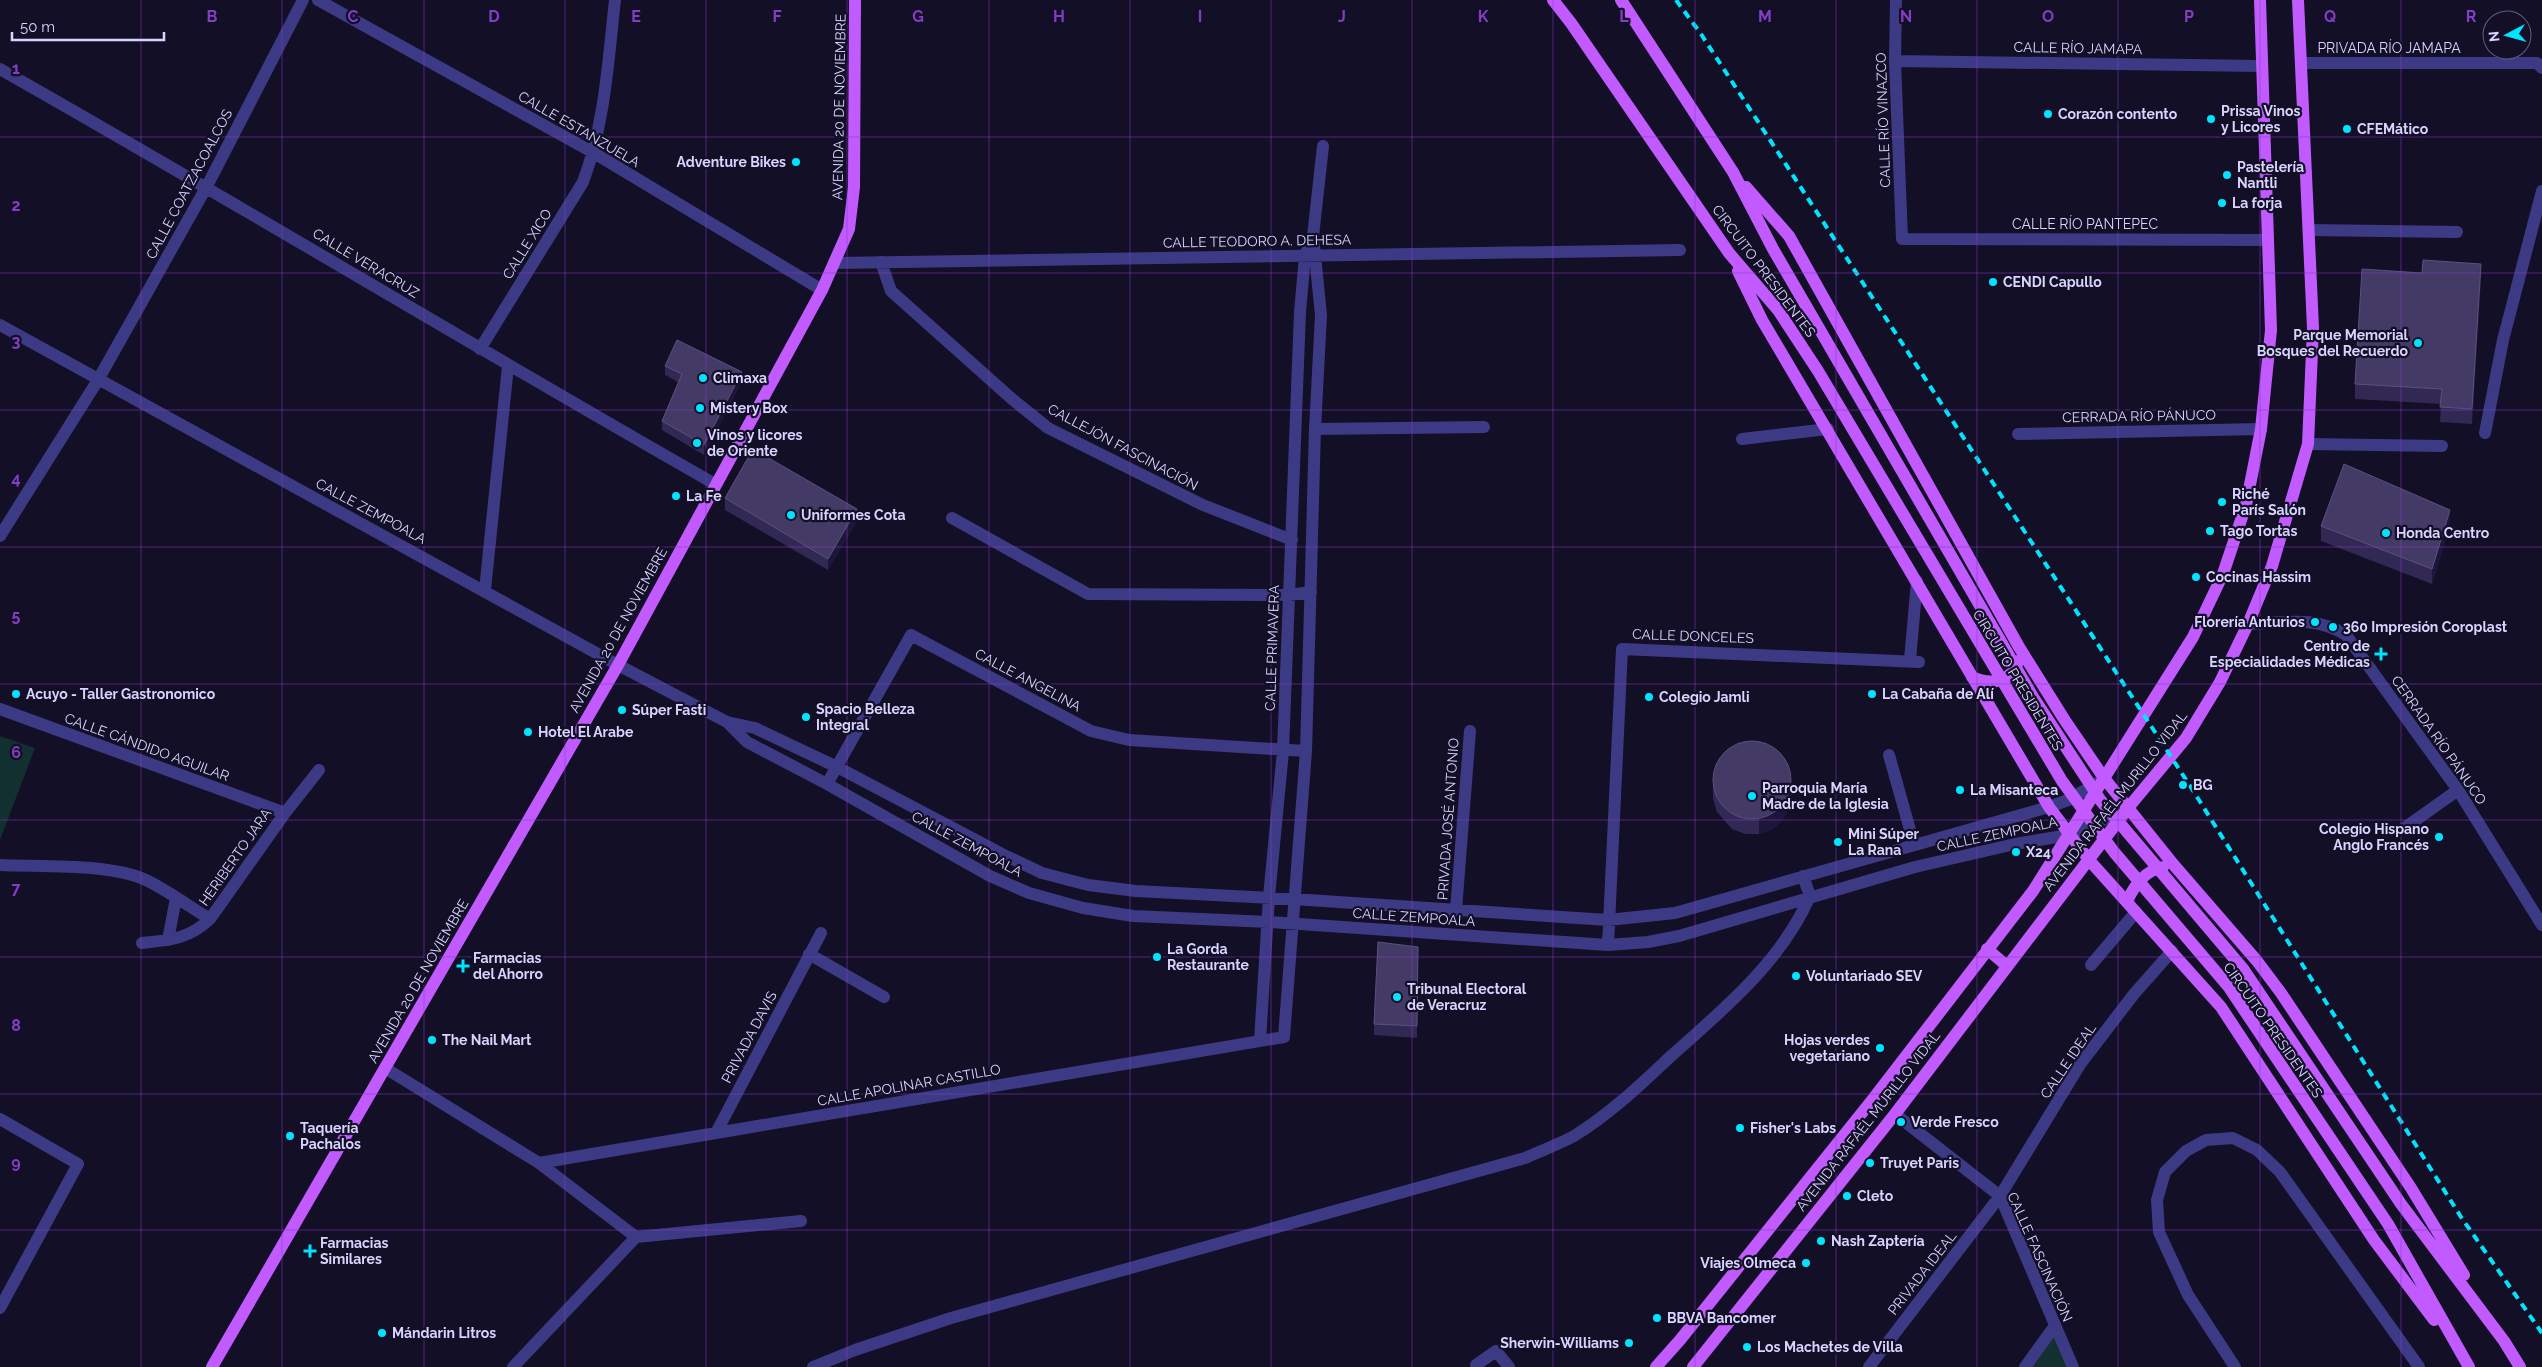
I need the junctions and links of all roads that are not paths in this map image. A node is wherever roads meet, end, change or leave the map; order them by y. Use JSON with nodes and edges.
{"nodes":[{"id":1,"x":303,"y":0,"type":"edge"},
{"id":2,"x":318,"y":0,"type":"edge"},
{"id":3,"x":615,"y":0,"type":"edge"},
{"id":4,"x":855,"y":0,"type":"edge"},
{"id":5,"x":1552,"y":0,"type":"edge"},
{"id":6,"x":1621,"y":0,"type":"edge"},
{"id":7,"x":1896,"y":0,"type":"edge"},
{"id":8,"x":2260,"y":0,"type":"edge"},
{"id":9,"x":2298,"y":0,"type":"edge"},
{"id":10,"x":1895,"y":61,"type":"junction"},
{"id":11,"x":2302,"y":63,"type":"junction"},
{"id":12,"x":2540,"y":65,"type":"edge"},
{"id":13,"x":2261,"y":66,"type":"junction"},
{"id":14,"x":0,"y":69,"type":"edge"},
{"id":15,"x":1323,"y":146,"type":"dead end"},
{"id":16,"x":594,"y":153,"type":"junction"},
{"id":17,"x":1733,"y":172,"type":"junction"},
{"id":18,"x":206,"y":186,"type":"junction"},
{"id":19,"x":2542,"y":191,"type":"edge"},
{"id":20,"x":2309,"y":230,"type":"junction"},
{"id":21,"x":2457,"y":232,"type":"dead end"},
{"id":22,"x":1902,"y":239,"type":"joint"},
{"id":23,"x":2268,"y":240,"type":"junction"},
{"id":24,"x":1680,"y":250,"type":"dead end"},
{"id":25,"x":1729,"y":253,"type":"junction"},
{"id":26,"x":1311,"y":256,"type":"junction"},
{"id":27,"x":881,"y":262,"type":"junction"},
{"id":28,"x":835,"y":263,"type":"junction"},
{"id":29,"x":822,"y":290,"type":"junction"},
{"id":30,"x":0,"y":325,"type":"edge"},
{"id":31,"x":480,"y":349,"type":"junction"},
{"id":32,"x":508,"y":366,"type":"junction"},
{"id":33,"x":98,"y":380,"type":"junction"},
{"id":34,"x":1484,"y":427,"type":"dead end"},
{"id":35,"x":1315,"y":429,"type":"junction"},
{"id":36,"x":1828,"y":429,"type":"junction"},
{"id":37,"x":2261,"y":429,"type":"junction"},
{"id":38,"x":2018,"y":434,"type":"dead end"},
{"id":39,"x":2485,"y":434,"type":"dead end"},
{"id":40,"x":1742,"y":439,"type":"dead end"},
{"id":41,"x":2308,"y":444,"type":"junction"},
{"id":42,"x":2442,"y":446,"type":"dead end"},
{"id":43,"x":715,"y":484,"type":"junction"},
{"id":44,"x":952,"y":518,"type":"dead end"},
{"id":45,"x":0,"y":536,"type":"edge"},
{"id":46,"x":1292,"y":540,"type":"junction"},
{"id":47,"x":1917,"y":581,"type":"junction"},
{"id":48,"x":485,"y":590,"type":"junction"},
{"id":49,"x":1311,"y":592,"type":"junction"},
{"id":50,"x":1289,"y":594,"type":"junction"},
{"id":51,"x":2248,"y":624,"type":"junction"},
{"id":52,"x":2019,"y":647,"type":"junction"},
{"id":53,"x":618,"y":665,"type":"junction"},
{"id":54,"x":1972,"y":677,"type":"junction"},
{"id":55,"x":0,"y":709,"type":"edge"},
{"id":56,"x":728,"y":722,"type":"junction"},
{"id":57,"x":1470,"y":731,"type":"dead end"},
{"id":58,"x":1283,"y":751,"type":"junction"},
{"id":59,"x":1306,"y":751,"type":"junction"},
{"id":60,"x":1889,"y":755,"type":"dead end"},
{"id":61,"x":837,"y":767,"type":"junction"},
{"id":62,"x":319,"y":770,"type":"dead end"},
{"id":63,"x":2104,"y":778,"type":"junction"},
{"id":64,"x":828,"y":784,"type":"junction"},
{"id":65,"x":2458,"y":790,"type":"junction"},
{"id":66,"x":2049,"y":807,"type":"junction"},
{"id":67,"x":2128,"y":808,"type":"junction"},
{"id":68,"x":285,"y":813,"type":"junction"},
{"id":69,"x":2403,"y":829,"type":"dead end"},
{"id":70,"x":2069,"y":835,"type":"junction"},
{"id":71,"x":1914,"y":844,"type":"junction"},
{"id":72,"x":2088,"y":860,"type":"junction"},
{"id":73,"x":2172,"y":864,"type":"junction"},
{"id":74,"x":0,"y":865,"type":"edge"},
{"id":75,"x":1803,"y":876,"type":"junction"},
{"id":76,"x":1810,"y":896,"type":"junction"},
{"id":77,"x":176,"y":898,"type":"junction"},
{"id":78,"x":1269,"y":898,"type":"junction"},
{"id":79,"x":1293,"y":899,"type":"junction"},
{"id":80,"x":2127,"y":901,"type":"junction"},
{"id":81,"x":1456,"y":910,"type":"junction"},
{"id":82,"x":2136,"y":912,"type":"junction"},
{"id":83,"x":210,"y":919,"type":"junction"},
{"id":84,"x":1608,"y":920,"type":"junction"},
{"id":85,"x":1269,"y":922,"type":"junction"},
{"id":86,"x":1292,"y":924,"type":"junction"},
{"id":87,"x":2542,"y":925,"type":"edge"},
{"id":88,"x":821,"y":933,"type":"dead end"},
{"id":89,"x":168,"y":940,"type":"junction"},
{"id":90,"x":142,"y":943,"type":"dead end"},
{"id":91,"x":1608,"y":945,"type":"junction"},
{"id":92,"x":1987,"y":950,"type":"junction"},
{"id":93,"x":2172,"y":951,"type":"junction"},
{"id":94,"x":809,"y":954,"type":"junction"},
{"id":95,"x":2006,"y":966,"type":"junction"},
{"id":96,"x":2091,"y":966,"type":"dead end"},
{"id":97,"x":884,"y":997,"type":"dead end"},
{"id":98,"x":1260,"y":1041,"type":"junction"},
{"id":99,"x":385,"y":1068,"type":"junction"},
{"id":100,"x":1895,"y":1114,"type":"junction"},
{"id":101,"x":0,"y":1119,"type":"edge"},
{"id":102,"x":716,"y":1133,"type":"junction"},
{"id":103,"x":539,"y":1163,"type":"junction"},
{"id":104,"x":2000,"y":1196,"type":"junction"},
{"id":105,"x":801,"y":1221,"type":"dead end"},
{"id":106,"x":636,"y":1237,"type":"junction"},
{"id":107,"x":0,"y":1308,"type":"edge"},
{"id":108,"x":2054,"y":1327,"type":"junction"},
{"id":109,"x":2504,"y":1341,"type":"junction"},
{"id":110,"x":2466,"y":1363,"type":"edge"},
{"id":111,"x":1476,"y":1365,"type":"dead end"},
{"id":112,"x":212,"y":1367,"type":"edge"},
{"id":113,"x":513,"y":1367,"type":"edge"},
{"id":114,"x":813,"y":1367,"type":"edge"},
{"id":115,"x":1509,"y":1367,"type":"edge"},
{"id":116,"x":1656,"y":1367,"type":"edge"},
{"id":117,"x":1693,"y":1367,"type":"edge"},
{"id":118,"x":1869,"y":1367,"type":"edge"},
{"id":119,"x":2025,"y":1367,"type":"edge"},
{"id":120,"x":2073,"y":1367,"type":"edge"},
{"id":121,"x":2235,"y":1367,"type":"edge"},
{"id":122,"x":2419,"y":1367,"type":"edge"},
{"id":123,"x":2520,"y":1367,"type":"edge"}],
"edges":[{"from":1,"to":18,"type":"street","name":"CALLE COATZACOALCOS"},
{"from":2,"to":16,"type":"street","name":"CALLE ESTANZUELA"},
{"from":3,"to":16,"type":"street","name":"CALLE XICO"},
{"from":4,"to":28,"type":"main road","name":"AVENIDA 20 DE NOVIEMBRE"},
{"from":5,"to":25,"type":"main road","name":"CIRCUITO PRESIDENTES"},
{"from":6,"to":17,"type":"main road","name":"CIRCUITO PRESIDENTES"},
{"from":7,"to":10,"type":"street","name":"CALLE RÍO VINAZCO"},
{"from":8,"to":13,"type":"main road","name":"AVENIDA RAFAÉL MURILLO VIDAL"},
{"from":9,"to":11,"type":"main road","name":"AVENIDA RAFAÉL MURILLO VIDAL"},
{"from":10,"to":13,"type":"street","name":"CALLE RÍO JAMAPA"},
{"from":10,"to":22,"type":"street","name":"CALLE RÍO VINAZCO"},
{"from":11,"to":12,"type":"street","name":"PRIVADA RÍO JAMAPA"},
{"from":11,"to":20,"type":"main road","name":"AVENIDA RAFAÉL MURILLO VIDAL"},
{"from":13,"to":23,"type":"main road","name":"AVENIDA RAFAÉL MURILLO VIDAL"},
{"from":14,"to":18,"type":"street","name":"CALLE VERACRUZ"},
{"from":15,"to":26,"type":"street"},
{"from":16,"to":29,"type":"street","name":"CALLE ESTANZUELA"},
{"from":16,"to":31,"type":"street","name":"CALLE XICO"},
{"from":17,"to":52,"type":"main road"},
{"from":17,"to":109,"type":"main road","name":"CIRCUITO PRESIDENTES"},
{"from":18,"to":31,"type":"street","name":"CALLE VERACRUZ"},
{"from":18,"to":33,"type":"street","name":"CALLE COATZACOALCOS"},
{"from":19,"to":39,"type":"street"},
{"from":20,"to":21,"type":"street"},
{"from":20,"to":41,"type":"main road","name":"AVENIDA RAFAÉL MURILLO VIDAL"},
{"from":22,"to":23,"type":"street","name":"CALLE RÍO PANTEPEC"},
{"from":23,"to":37,"type":"main road","name":"AVENIDA RAFAÉL MURILLO VIDAL"},
{"from":24,"to":26,"type":"street","name":"CALLE TEODORO A. DEHESA"},
{"from":25,"to":36,"type":"main road"},
{"from":25,"to":110,"type":"main road","name":"CIRCUITO PRESIDENTES"},
{"from":26,"to":27,"type":"street","name":"CALLE TEODORO A. DEHESA"},
{"from":26,"to":35,"type":"street"},
{"from":26,"to":46,"type":"street","name":"CALLE PRIMAVERA"},
{"from":27,"to":28,"type":"street","name":"CALLE TEODORO A. DEHESA"},
{"from":27,"to":46,"type":"street","name":"CALLEJÓN FASCINACIÓN"},
{"from":28,"to":29,"type":"main road","name":"AVENIDA 20 DE NOVIEMBRE"},
{"from":29,"to":43,"type":"main road","name":"AVENIDA 20 DE NOVIEMBRE"},
{"from":30,"to":33,"type":"street","name":"CALLE ZEMPOALA"},
{"from":31,"to":32,"type":"street","name":"CALLE VERACRUZ"},
{"from":32,"to":43,"type":"street","name":"CALLE VERACRUZ"},
{"from":32,"to":48,"type":"street"},
{"from":33,"to":45,"type":"street","name":"CALLE COATZACOALCOS"},
{"from":33,"to":48,"type":"street","name":"CALLE ZEMPOALA"},
{"from":34,"to":35,"type":"street"},
{"from":35,"to":49,"type":"street"},
{"from":36,"to":40,"type":"street"},
{"from":36,"to":47,"type":"main road"},
{"from":37,"to":38,"type":"street","name":"CERRADA RÍO PÁNUCO"},
{"from":37,"to":63,"type":"main road","name":"AVENIDA RAFAÉL MURILLO VIDAL"},
{"from":41,"to":42,"type":"street"},
{"from":41,"to":51,"type":"main road","name":"AVENIDA RAFAÉL MURILLO VIDAL"},
{"from":43,"to":53,"type":"main road","name":"AVENIDA 20 DE NOVIEMBRE"},
{"from":44,"to":50,"type":"street"},
{"from":46,"to":50,"type":"street","name":"CALLE PRIMAVERA"},
{"from":47,"to":54,"type":"main road"},
{"from":47,"to":84,"type":"street","name":"CALLE DONCELES"},
{"from":48,"to":53,"type":"street","name":"CALLE ZEMPOALA"},
{"from":49,"to":50,"type":"street"},
{"from":49,"to":59,"type":"street"},
{"from":50,"to":58,"type":"street","name":"CALLE PRIMAVERA"},
{"from":51,"to":65,"type":"street","name":"CERRADA RÍO PÁNUCO"},
{"from":51,"to":67,"type":"main road","name":"AVENIDA RAFAÉL MURILLO VIDAL"},
{"from":52,"to":54,"type":"main road"},
{"from":52,"to":63,"type":"main road"},
{"from":53,"to":56,"type":"street","name":"CALLE ZEMPOALA"},
{"from":53,"to":99,"type":"main road","name":"AVENIDA 20 DE NOVIEMBRE"},
{"from":54,"to":66,"type":"main road"},
{"from":55,"to":68,"type":"street","name":"CALLE CÁNDIDO AGUILAR"},
{"from":56,"to":61,"type":"street","name":"CALLE ZEMPOALA"},
{"from":56,"to":64,"type":"street","name":"CALLE ZEMPOALA"},
{"from":57,"to":81,"type":"street","name":"PRIVADA JOSÉ ANTONIO"},
{"from":58,"to":59,"type":"street","name":"CALLE ANGELINA"},
{"from":58,"to":61,"type":"street","name":"CALLE ANGELINA"},
{"from":58,"to":78,"type":"street","name":"CALLE PRIMAVERA"},
{"from":59,"to":79,"type":"street"},
{"from":60,"to":71,"type":"street"},
{"from":61,"to":64,"type":"street","name":"CALLE ANGELINA"},
{"from":61,"to":78,"type":"street","name":"CALLE ZEMPOALA"},
{"from":62,"to":68,"type":"street","name":"HERIBERTO JARA"},
{"from":63,"to":66,"type":"street","name":"CALLE ZEMPOALA"},
{"from":63,"to":67,"type":"main road"},
{"from":63,"to":70,"type":"main road","name":"AVENIDA RAFAÉL MURILLO VIDAL"},
{"from":64,"to":85,"type":"street","name":"CALLE ZEMPOALA"},
{"from":65,"to":69,"type":"street"},
{"from":65,"to":87,"type":"street","name":"CERRADA RÍO PÁNUCO"},
{"from":66,"to":70,"type":"main road"},
{"from":66,"to":71,"type":"street","name":"CALLE ZEMPOALA"},
{"from":67,"to":70,"type":"street","name":"CALLE ZEMPOALA"},
{"from":67,"to":72,"type":"main road","name":"AVENIDA RAFAÉL MURILLO VIDAL"},
{"from":67,"to":73,"type":"main road"},
{"from":68,"to":83,"type":"street","name":"HERIBERTO JARA"},
{"from":70,"to":72,"type":"main road"},
{"from":70,"to":76,"type":"street","name":"CALLE ZEMPOALA"},
{"from":70,"to":92,"type":"main road","name":"AVENIDA RAFAÉL MURILLO VIDAL"},
{"from":71,"to":75,"type":"street","name":"CALLE ZEMPOALA"},
{"from":72,"to":80,"type":"main road"},
{"from":72,"to":95,"type":"main road","name":"AVENIDA RAFAÉL MURILLO VIDAL"},
{"from":73,"to":80,"type":"main road"},
{"from":73,"to":109,"type":"main road"},
{"from":74,"to":77,"type":"street"},
{"from":75,"to":76,"type":"street"},
{"from":75,"to":84,"type":"street","name":"CALLE ZEMPOALA"},
{"from":76,"to":91,"type":"street","name":"CALLE ZEMPOALA"},
{"from":76,"to":114,"type":"street"},
{"from":77,"to":83,"type":"street"},
{"from":77,"to":89,"type":"street"},
{"from":78,"to":79,"type":"street","name":"CALLE ZEMPOALA"},
{"from":78,"to":85,"type":"street","name":"CALLE PRIMAVERA"},
{"from":79,"to":81,"type":"street","name":"CALLE ZEMPOALA"},
{"from":79,"to":86,"type":"street"},
{"from":80,"to":82,"type":"main road"},
{"from":81,"to":84,"type":"street","name":"CALLE ZEMPOALA"},
{"from":82,"to":93,"type":"main road"},
{"from":82,"to":96,"type":"street"},
{"from":83,"to":89,"type":"street"},
{"from":84,"to":91,"type":"street","name":"CALLE DONCELES"},
{"from":85,"to":86,"type":"street","name":"CALLE ZEMPOALA"},
{"from":85,"to":98,"type":"street","name":"CALLE PRIMAVERA"},
{"from":86,"to":91,"type":"street","name":"CALLE ZEMPOALA"},
{"from":86,"to":98,"type":"street","name":"CALLE APOLINAR CASTILLO"},
{"from":88,"to":94,"type":"street","name":"PRIVADA DAVIS"},
{"from":89,"to":90,"type":"street"},
{"from":92,"to":95,"type":"main road"},
{"from":92,"to":116,"type":"main road","name":"AVENIDA RAFAÉL MURILLO VIDAL"},
{"from":93,"to":104,"type":"street","name":"CALLE IDEAL"},
{"from":93,"to":110,"type":"main road"},
{"from":94,"to":97,"type":"street"},
{"from":94,"to":102,"type":"street","name":"PRIVADA DAVIS"},
{"from":95,"to":100,"type":"main road","name":"AVENIDA RAFAÉL MURILLO VIDAL"},
{"from":98,"to":102,"type":"street","name":"CALLE APOLINAR CASTILLO"},
{"from":99,"to":103,"type":"street"},
{"from":99,"to":112,"type":"main road","name":"AVENIDA 20 DE NOVIEMBRE"},
{"from":100,"to":104,"type":"street","name":"CALLE FASCINACIÓN"},
{"from":100,"to":117,"type":"main road","name":"AVENIDA RAFAÉL MURILLO VIDAL"},
{"from":101,"to":107,"type":"street"},
{"from":102,"to":103,"type":"street","name":"CALLE APOLINAR CASTILLO"},
{"from":103,"to":106,"type":"street"},
{"from":104,"to":108,"type":"street","name":"CALLE FASCINACIÓN"},
{"from":104,"to":118,"type":"street","name":"PRIVADA IDEAL"},
{"from":105,"to":106,"type":"street"},
{"from":106,"to":113,"type":"street"},
{"from":108,"to":119,"type":"street"},
{"from":108,"to":120,"type":"street","name":"CALLE FASCINACIÓN"},
{"from":109,"to":123,"type":"main road","name":"CIRCUITO PRESIDENTES"},
{"from":111,"to":115,"type":"street"},
{"from":121,"to":122,"type":"street"}]}
